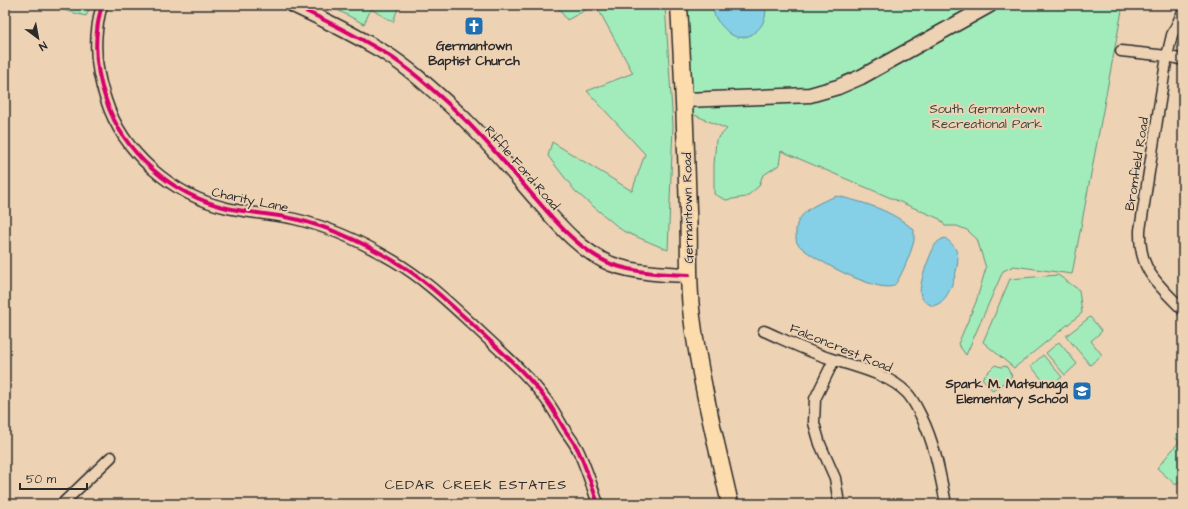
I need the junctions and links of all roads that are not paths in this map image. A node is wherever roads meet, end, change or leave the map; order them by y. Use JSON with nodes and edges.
{"nodes":[{"id":1,"x":102,"y":5,"type":"edge"},
{"id":2,"x":293,"y":5,"type":"edge"},
{"id":3,"x":679,"y":5,"type":"edge"},
{"id":4,"x":990,"y":5,"type":"edge"},
{"id":5,"x":1183,"y":12,"type":"edge"},
{"id":6,"x":1121,"y":51,"type":"dead end"},
{"id":7,"x":1167,"y":56,"type":"junction"},
{"id":8,"x":1183,"y":60,"type":"edge"},
{"id":9,"x":685,"y":100,"type":"junction"},
{"id":10,"x":689,"y":275,"type":"junction"},
{"id":11,"x":1183,"y":310,"type":"edge"},
{"id":12,"x":764,"y":331,"type":"dead end"},
{"id":13,"x":834,"y":360,"type":"junction"},
{"id":14,"x":111,"y":457,"type":"dead end"},
{"id":15,"x":62,"y":504,"type":"edge"},
{"id":16,"x":598,"y":504,"type":"edge"},
{"id":17,"x":730,"y":504,"type":"edge"},
{"id":18,"x":839,"y":504,"type":"edge"},
{"id":19,"x":946,"y":504,"type":"edge"}],
"edges":[{"from":1,"to":16,"type":"street","name":"Charity Lane"},
{"from":2,"to":10,"type":"street","name":"Riffle Ford Road"},
{"from":3,"to":9,"type":"main road","name":"Germantown Road"},
{"from":4,"to":9,"type":"street"},
{"from":5,"to":7,"type":"street","name":"Bromfield Road"},
{"from":6,"to":7,"type":"street"},
{"from":7,"to":8,"type":"street"},
{"from":7,"to":11,"type":"street","name":"Bromfield Road"},
{"from":9,"to":10,"type":"main road","name":"Germantown Road"},
{"from":10,"to":17,"type":"main road","name":"Germantown Road"},
{"from":12,"to":13,"type":"street","name":"Falconcrest Road"},
{"from":13,"to":18,"type":"street"},
{"from":13,"to":19,"type":"street","name":"Falconcrest Road"},
{"from":14,"to":15,"type":"street"}]}
